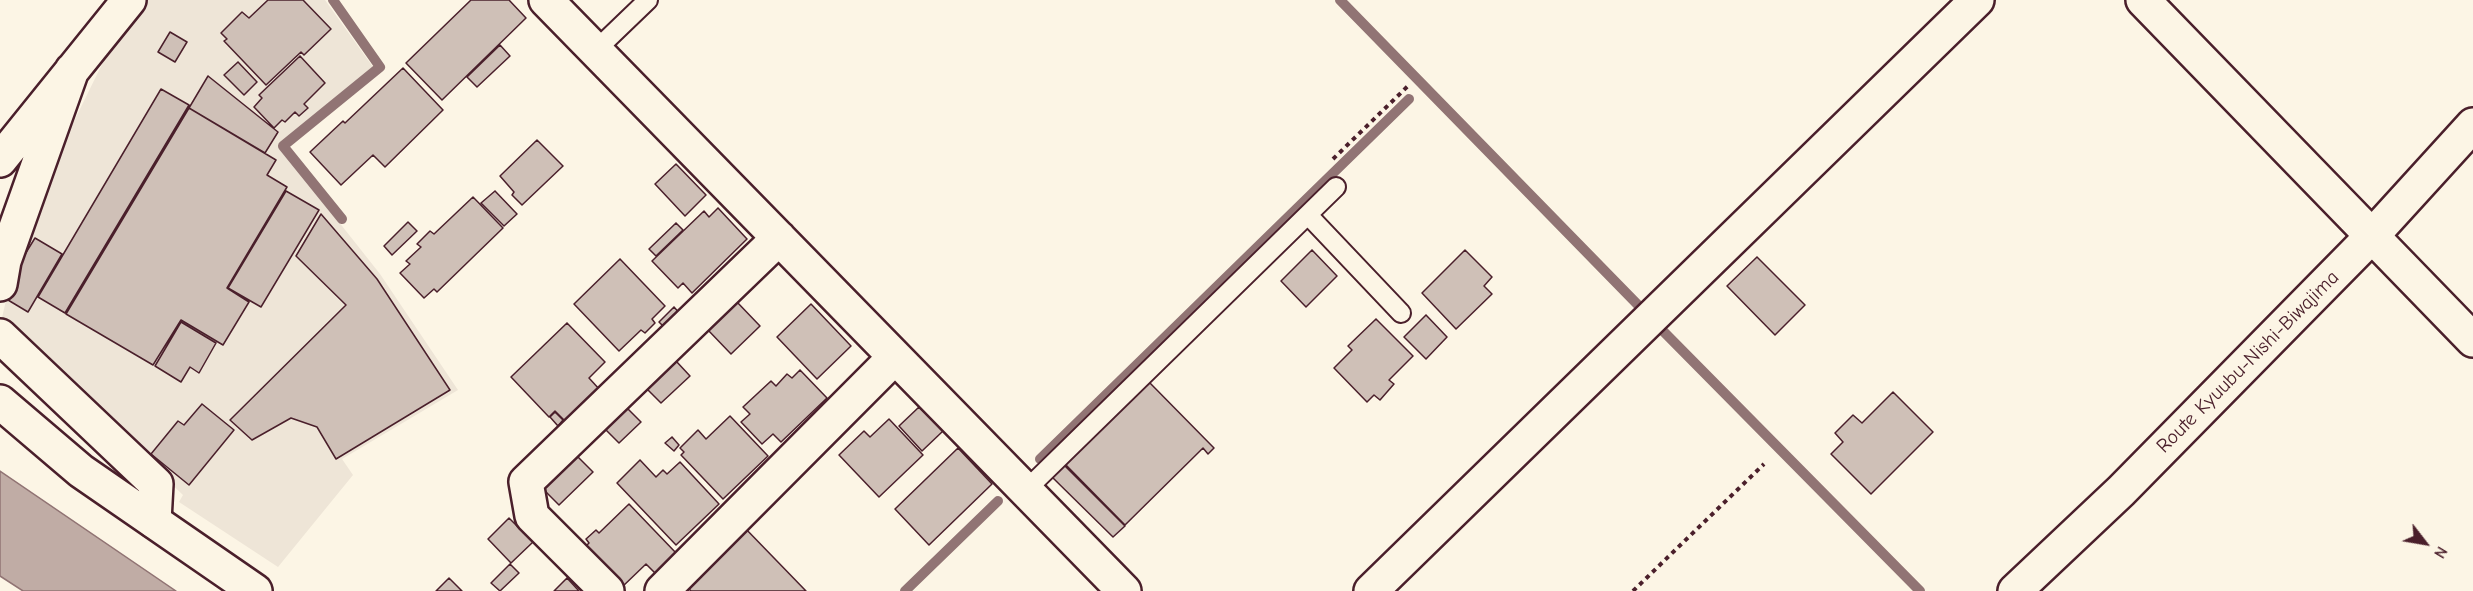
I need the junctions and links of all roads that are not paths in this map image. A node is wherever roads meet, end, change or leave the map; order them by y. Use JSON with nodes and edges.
{"nodes":[{"id":1,"x":129,"y":0,"type":"edge"},
{"id":2,"x":546,"y":0,"type":"edge"},
{"id":3,"x":648,"y":0,"type":"edge"},
{"id":4,"x":1977,"y":0,"type":"edge"},
{"id":5,"x":2143,"y":0,"type":"edge"},
{"id":6,"x":596,"y":50,"type":"junction"},
{"id":7,"x":72,"y":70,"type":"junction"},
{"id":8,"x":2473,"y":125,"type":"edge"},
{"id":9,"x":0,"y":160,"type":"edge"},
{"id":10,"x":1336,"y":188,"type":"dead end"},
{"id":11,"x":1308,"y":215,"type":"junction"},
{"id":12,"x":2371,"y":237,"type":"junction"},
{"id":13,"x":779,"y":238,"type":"junction"},
{"id":14,"x":0,"y":284,"type":"edge"},
{"id":15,"x":1401,"y":313,"type":"dead end"},
{"id":16,"x":0,"y":336,"type":"edge"},
{"id":17,"x":2473,"y":340,"type":"edge"},
{"id":18,"x":895,"y":357,"type":"junction"},
{"id":19,"x":0,"y":402,"type":"edge"},
{"id":20,"x":1026,"y":490,"type":"junction"},
{"id":21,"x":154,"y":521,"type":"junction"},
{"id":22,"x":255,"y":591,"type":"edge"},
{"id":23,"x":607,"y":591,"type":"edge"},
{"id":24,"x":662,"y":591,"type":"edge"},
{"id":25,"x":1124,"y":591,"type":"edge"},
{"id":26,"x":1371,"y":591,"type":"edge"},
{"id":27,"x":2015,"y":591,"type":"edge"}],
"edges":[{"from":1,"to":7,"type":"street"},
{"from":2,"to":6,"type":"street"},
{"from":3,"to":6,"type":"lane"},
{"from":4,"to":26,"type":"street"},
{"from":5,"to":12,"type":"street"},
{"from":6,"to":13,"type":"street"},
{"from":7,"to":9,"type":"street"},
{"from":7,"to":14,"type":"street"},
{"from":8,"to":12,"type":"street","name":"Route Kyuubu-Nishi-Biwajima"},
{"from":10,"to":11,"type":"lane"},
{"from":11,"to":15,"type":"lane"},
{"from":11,"to":20,"type":"lane"},
{"from":12,"to":17,"type":"street"},
{"from":12,"to":27,"type":"street","name":"Route Kyuubu-Nishi-Biwajima"},
{"from":13,"to":18,"type":"street"},
{"from":13,"to":23,"type":"street"},
{"from":16,"to":21,"type":"street"},
{"from":18,"to":20,"type":"street"},
{"from":18,"to":24,"type":"street"},
{"from":19,"to":21,"type":"street"},
{"from":20,"to":25,"type":"street"},
{"from":21,"to":22,"type":"street"}]}
